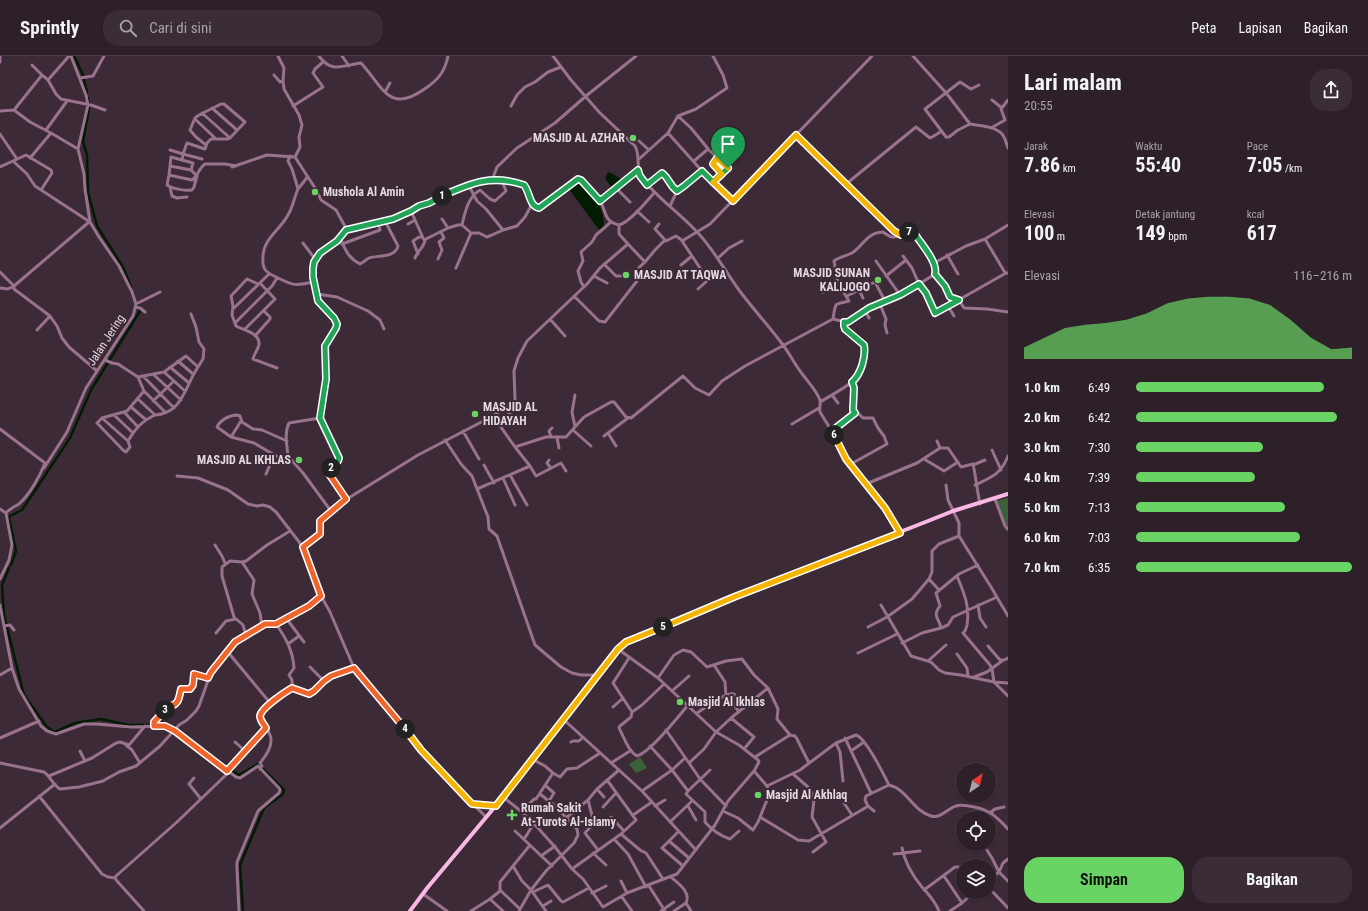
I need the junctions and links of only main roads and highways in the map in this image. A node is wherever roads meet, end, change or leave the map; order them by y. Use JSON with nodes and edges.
{"nodes":[{"id":1,"x":1008,"y":494,"type":"edge"},
{"id":2,"x":410,"y":911,"type":"edge"}],
"edges":[{"from":1,"to":2,"type":"main road"}]}
